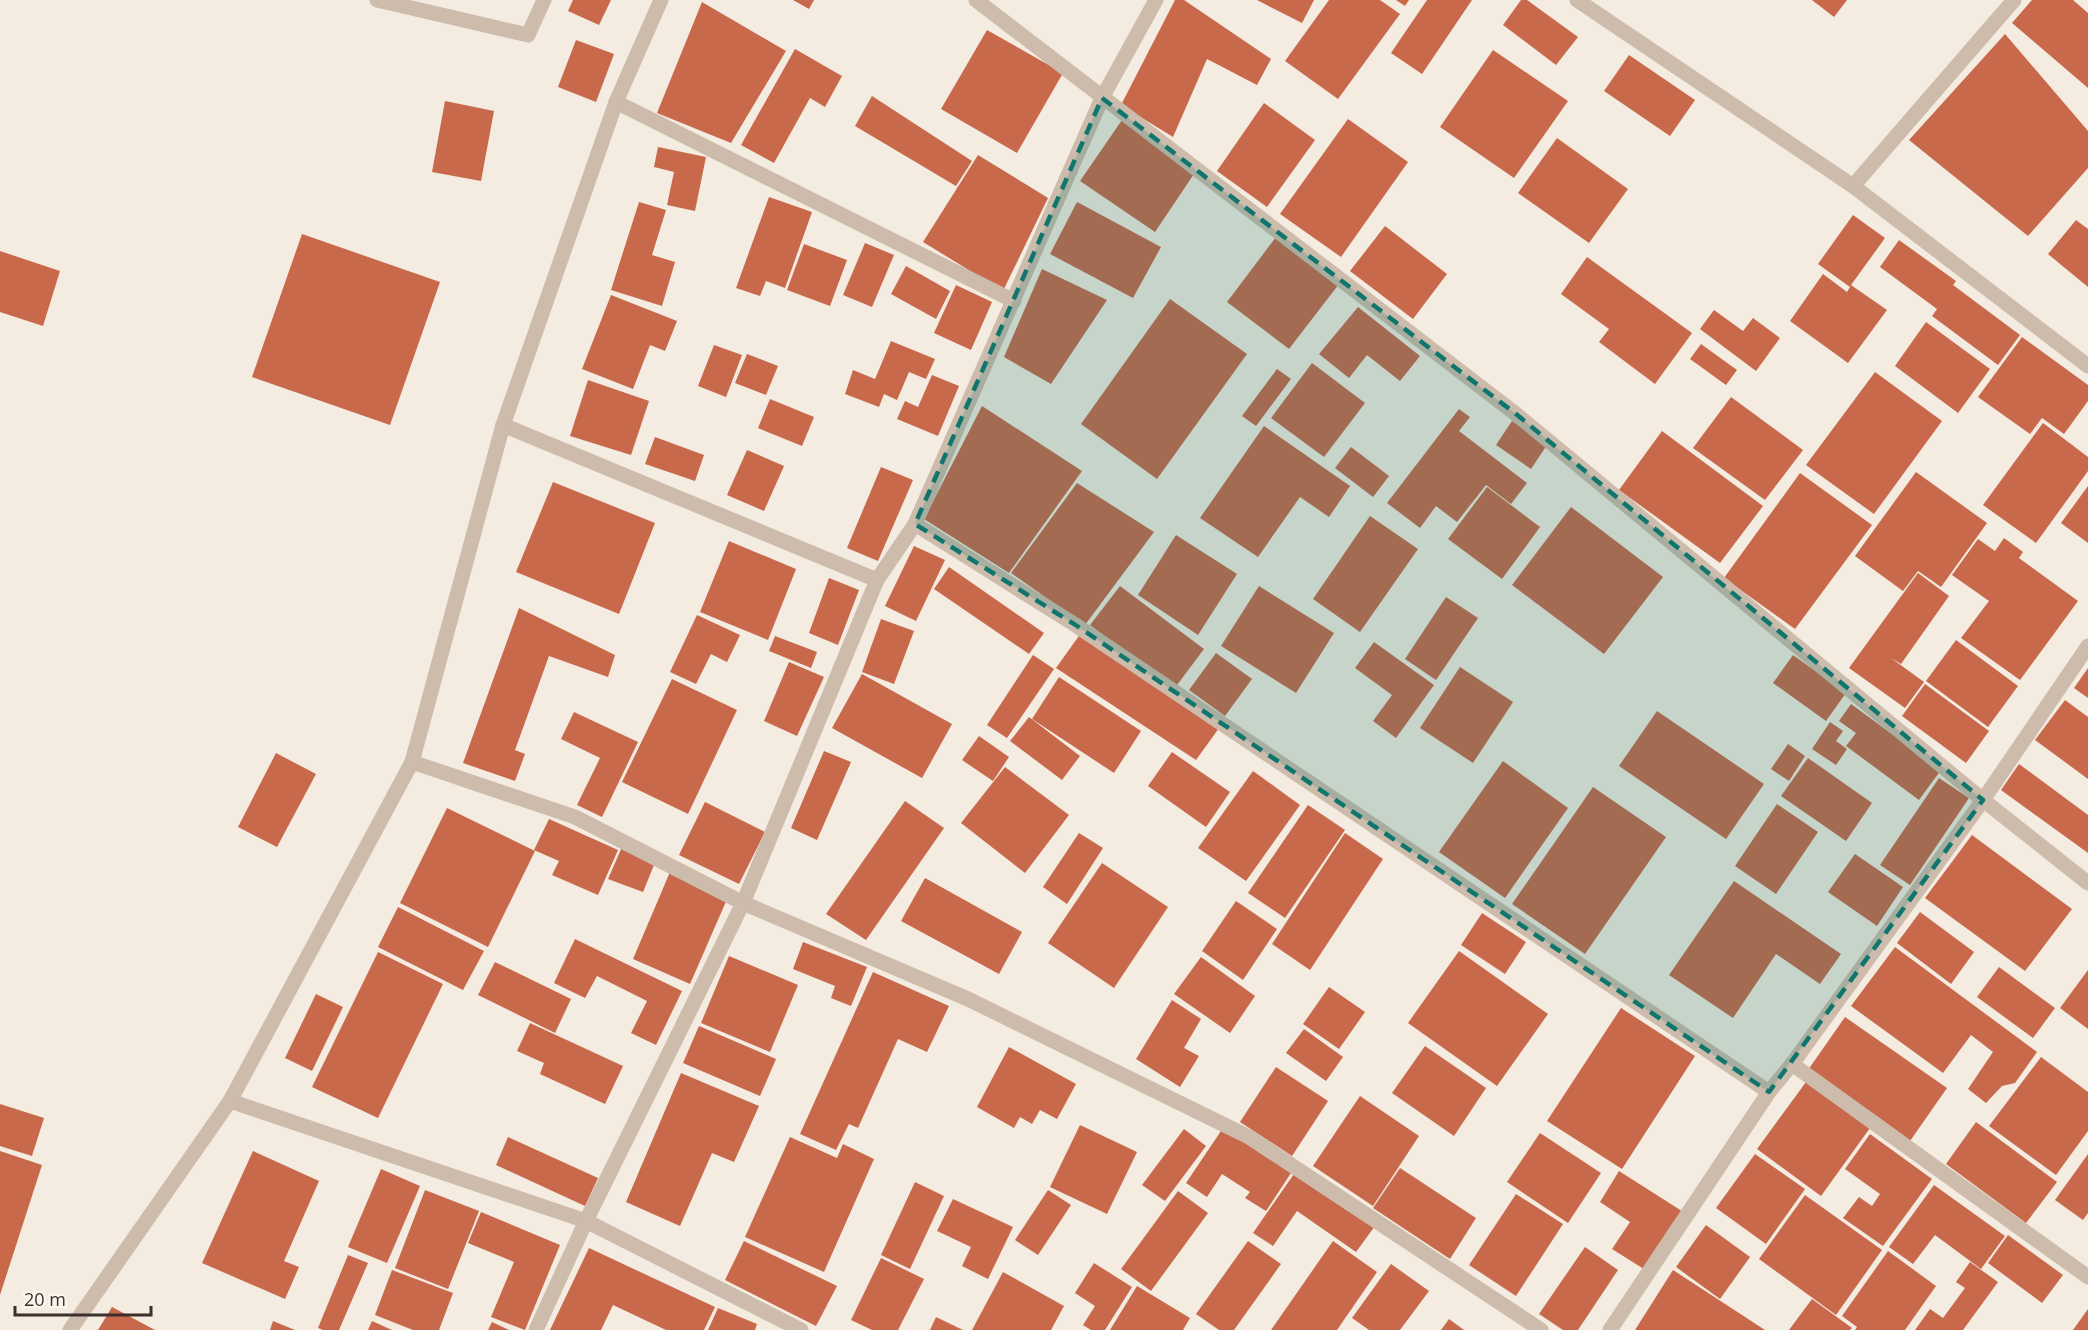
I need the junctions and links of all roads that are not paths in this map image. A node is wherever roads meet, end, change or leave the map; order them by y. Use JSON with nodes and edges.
{"nodes":[{"id":1,"x":377,"y":0,"type":"edge"},
{"id":2,"x":544,"y":0,"type":"edge"},
{"id":3,"x":661,"y":0,"type":"edge"},
{"id":4,"x":976,"y":0,"type":"edge"},
{"id":5,"x":1156,"y":0,"type":"edge"},
{"id":6,"x":1576,"y":0,"type":"edge"},
{"id":7,"x":2014,"y":0,"type":"edge"},
{"id":8,"x":1102,"y":98,"type":"junction"},
{"id":9,"x":616,"y":102,"type":"junction"},
{"id":10,"x":1853,"y":186,"type":"junction"},
{"id":11,"x":1014,"y":301,"type":"junction"},
{"id":12,"x":2088,"y":366,"type":"edge"},
{"id":13,"x":503,"y":425,"type":"junction"},
{"id":14,"x":915,"y":524,"type":"junction"},
{"id":15,"x":877,"y":580,"type":"junction"},
{"id":16,"x":2088,"y":646,"type":"edge"},
{"id":17,"x":412,"y":762,"type":"junction"},
{"id":18,"x":1983,"y":800,"type":"junction"},
{"id":19,"x":2088,"y":883,"type":"edge"},
{"id":20,"x":743,"y":903,"type":"junction"},
{"id":21,"x":1792,"y":1064,"type":"junction"},
{"id":22,"x":1769,"y":1092,"type":"junction"},
{"id":23,"x":230,"y":1101,"type":"junction"},
{"id":24,"x":586,"y":1221,"type":"junction"},
{"id":25,"x":2088,"y":1277,"type":"edge"},
{"id":26,"x":70,"y":1330,"type":"edge"},
{"id":27,"x":536,"y":1330,"type":"edge"},
{"id":28,"x":801,"y":1330,"type":"edge"},
{"id":29,"x":1541,"y":1330,"type":"edge"},
{"id":30,"x":1610,"y":1330,"type":"edge"}],
"edges":[{"from":1,"to":2,"type":"street"},
{"from":3,"to":9,"type":"street"},
{"from":4,"to":8,"type":"street"},
{"from":5,"to":8,"type":"street"},
{"from":6,"to":10,"type":"street"},
{"from":7,"to":10,"type":"street"},
{"from":8,"to":11,"type":"street"},
{"from":8,"to":18,"type":"street"},
{"from":9,"to":11,"type":"street"},
{"from":9,"to":13,"type":"street"},
{"from":10,"to":12,"type":"street"},
{"from":11,"to":14,"type":"street"},
{"from":13,"to":15,"type":"street"},
{"from":13,"to":17,"type":"street"},
{"from":14,"to":15,"type":"street"},
{"from":14,"to":22,"type":"street"},
{"from":15,"to":20,"type":"street"},
{"from":16,"to":18,"type":"street"},
{"from":17,"to":20,"type":"street"},
{"from":17,"to":23,"type":"street"},
{"from":18,"to":19,"type":"street"},
{"from":18,"to":21,"type":"street"},
{"from":20,"to":24,"type":"street"},
{"from":20,"to":29,"type":"street"},
{"from":21,"to":22,"type":"street"},
{"from":21,"to":25,"type":"street"},
{"from":22,"to":30,"type":"street"},
{"from":23,"to":24,"type":"street"},
{"from":23,"to":26,"type":"street"},
{"from":24,"to":27,"type":"street"},
{"from":24,"to":28,"type":"street"}]}
